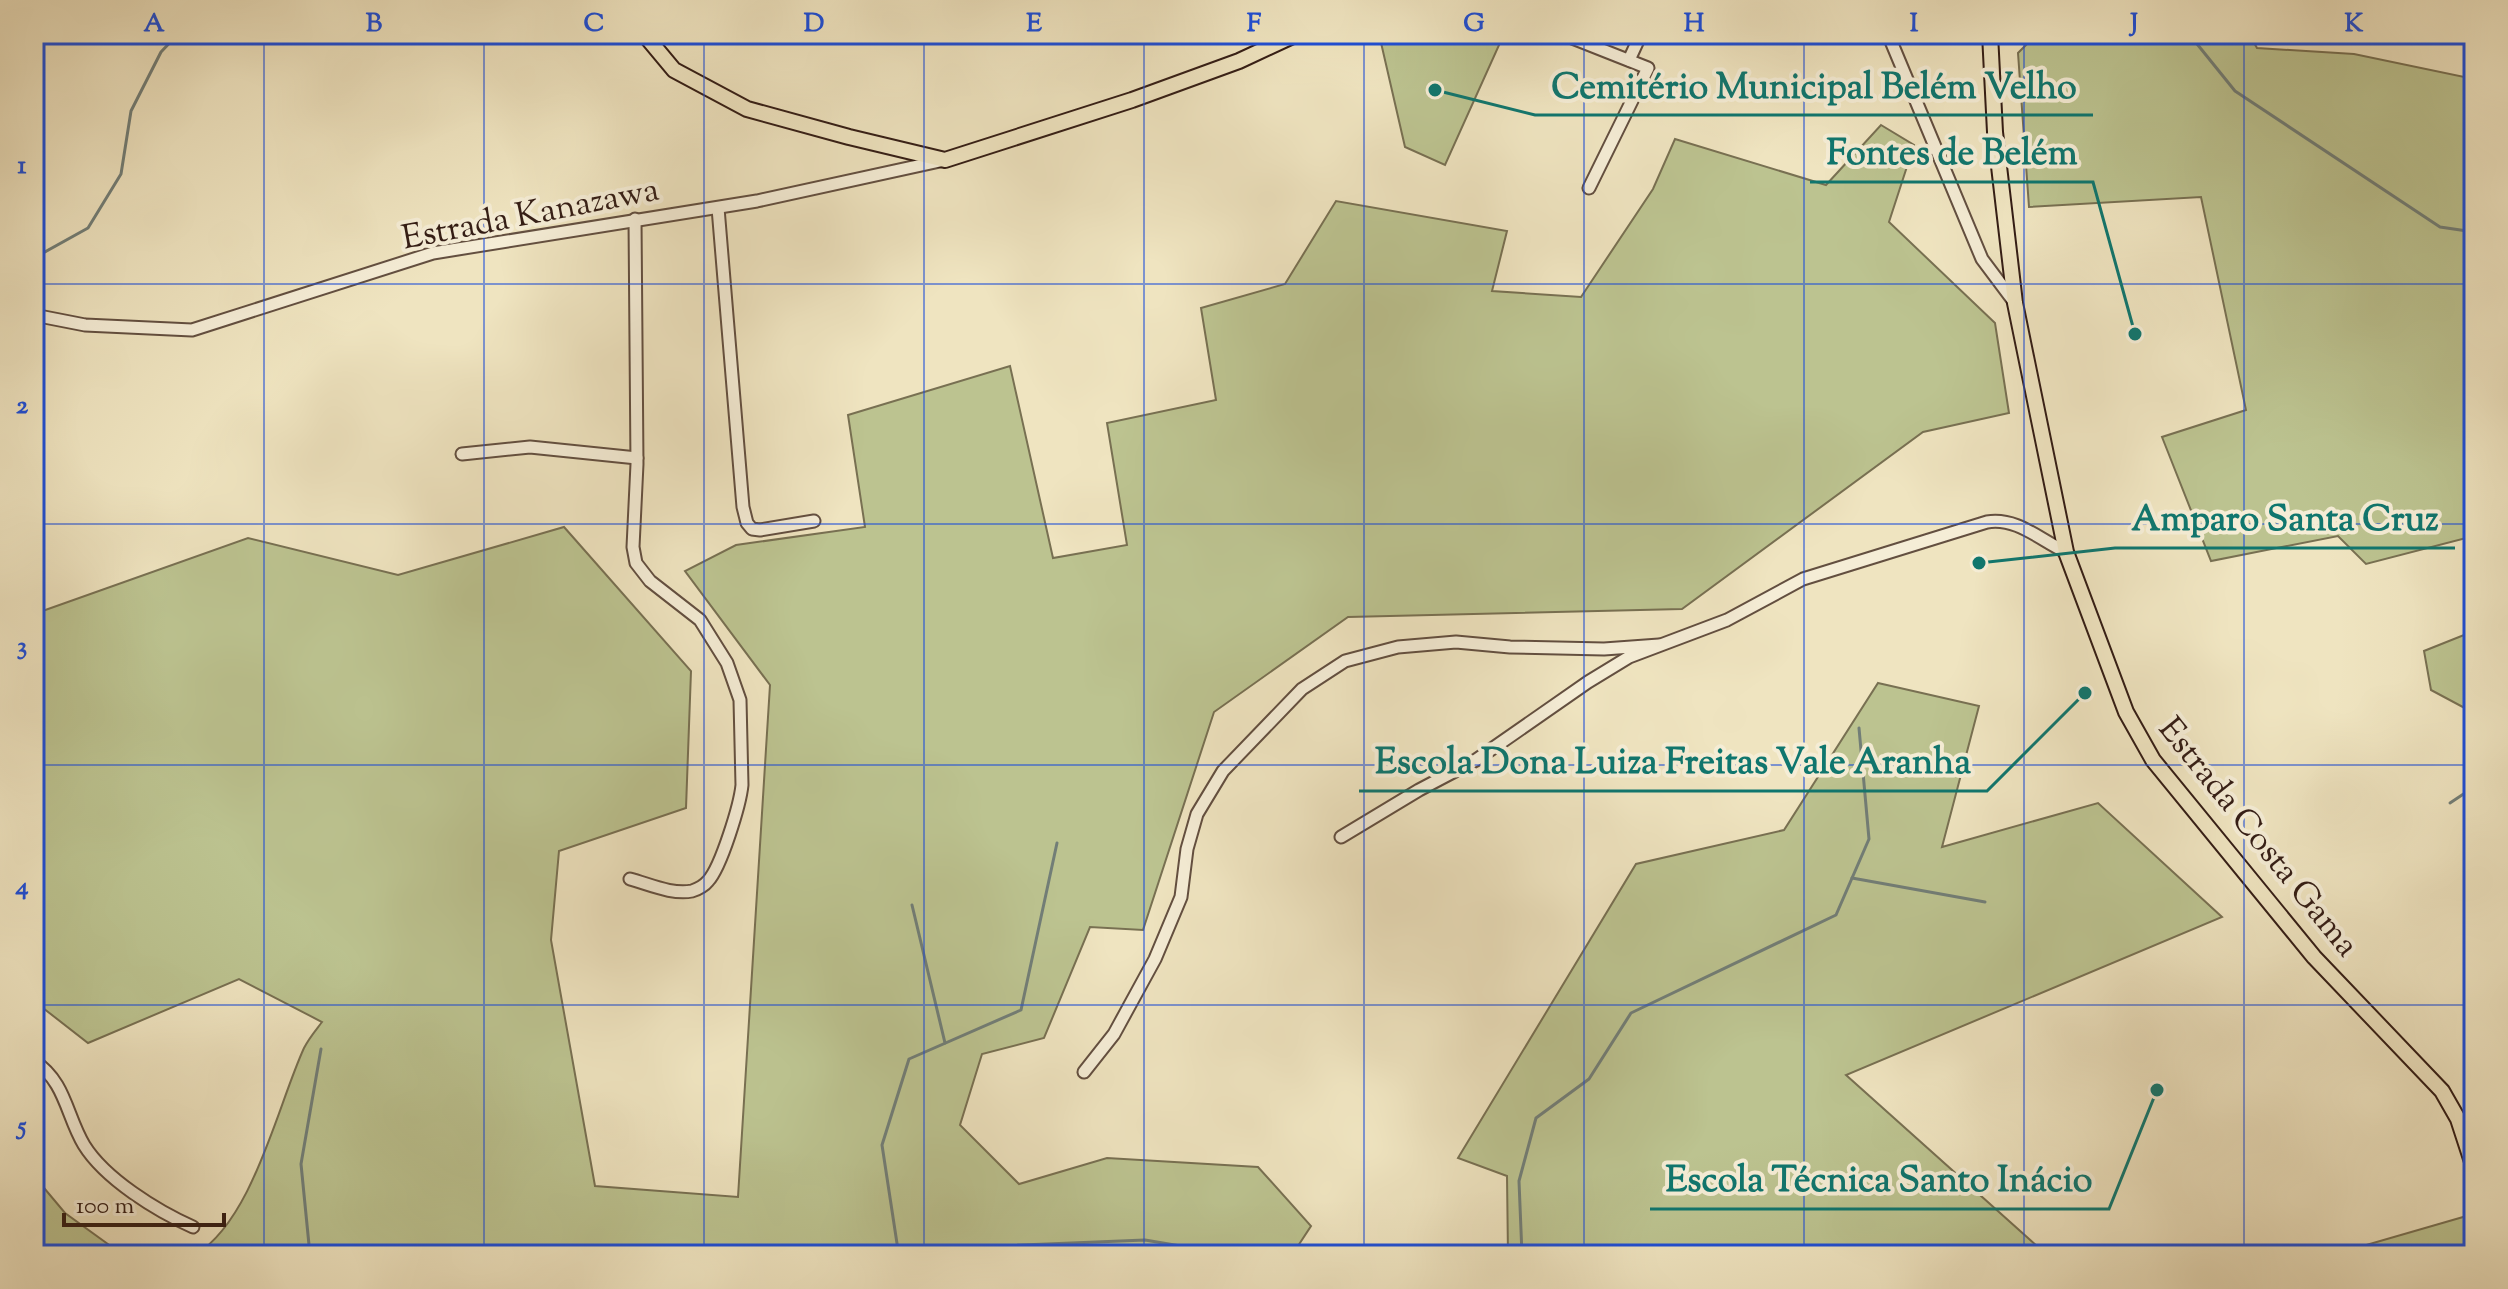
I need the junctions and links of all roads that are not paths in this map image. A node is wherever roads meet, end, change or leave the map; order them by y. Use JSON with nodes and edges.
{"nodes":[{"id":1,"x":644,"y":34,"type":"edge"},
{"id":2,"x":1297,"y":34,"type":"edge"},
{"id":3,"x":1562,"y":34,"type":"edge"},
{"id":4,"x":1641,"y":34,"type":"edge"},
{"id":5,"x":1888,"y":34,"type":"edge"},
{"id":6,"x":1990,"y":34,"type":"edge"},
{"id":7,"x":1629,"y":60,"type":"junction"},
{"id":8,"x":945,"y":160,"type":"junction"},
{"id":9,"x":1589,"y":188,"type":"dead end"},
{"id":10,"x":718,"y":208,"type":"junction"},
{"id":11,"x":635,"y":219,"type":"junction"},
{"id":12,"x":2015,"y":303,"type":"junction"},
{"id":13,"x":34,"y":315,"type":"edge"},
{"id":14,"x":462,"y":454,"type":"dead end"},
{"id":15,"x":637,"y":458,"type":"junction"},
{"id":16,"x":814,"y":521,"type":"dead end"},
{"id":17,"x":2066,"y":552,"type":"junction"},
{"id":18,"x":1659,"y":645,"type":"junction"},
{"id":19,"x":1341,"y":837,"type":"dead end"},
{"id":20,"x":630,"y":879,"type":"dead end"},
{"id":21,"x":34,"y":1061,"type":"edge"},
{"id":22,"x":1084,"y":1072,"type":"dead end"},
{"id":23,"x":2474,"y":1168,"type":"edge"},
{"id":24,"x":193,"y":1227,"type":"dead end"}],
"edges":[{"from":1,"to":8,"type":"main road"},
{"from":2,"to":8,"type":"main road"},
{"from":3,"to":7,"type":"street"},
{"from":4,"to":7,"type":"street"},
{"from":5,"to":12,"type":"street"},
{"from":6,"to":12,"type":"main road","name":"Estrada Costa Gama"},
{"from":7,"to":9,"type":"street"},
{"from":8,"to":10,"type":"street","name":"Estrada Kanazawa"},
{"from":10,"to":11,"type":"street","name":"Estrada Kanazawa"},
{"from":10,"to":16,"type":"street"},
{"from":11,"to":13,"type":"street","name":"Estrada Kanazawa"},
{"from":11,"to":15,"type":"street"},
{"from":12,"to":17,"type":"main road","name":"Estrada Costa Gama"},
{"from":14,"to":15,"type":"street"},
{"from":15,"to":20,"type":"street"},
{"from":17,"to":18,"type":"street"},
{"from":17,"to":23,"type":"main road","name":"Estrada Costa Gama"},
{"from":18,"to":19,"type":"street"},
{"from":18,"to":22,"type":"street"},
{"from":21,"to":24,"type":"street"}]}
